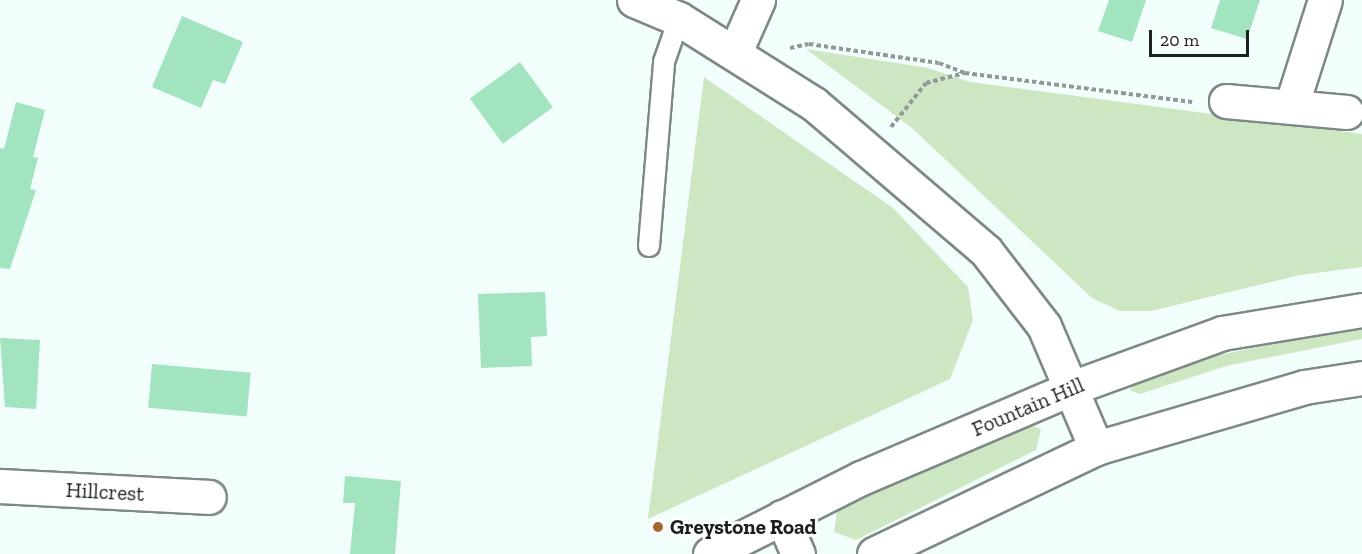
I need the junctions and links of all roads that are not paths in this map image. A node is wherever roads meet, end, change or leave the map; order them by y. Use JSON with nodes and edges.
{"nodes":[{"id":1,"x":634,"y":0,"type":"edge"},
{"id":2,"x":758,"y":0,"type":"edge"},
{"id":3,"x":1325,"y":0,"type":"edge"},
{"id":4,"x":679,"y":19,"type":"junction"},
{"id":5,"x":741,"y":56,"type":"junction"},
{"id":6,"x":1226,"y":101,"type":"road end"},
{"id":7,"x":1291,"y":107,"type":"junction"},
{"id":8,"x":1346,"y":112,"type":"dead end"},
{"id":9,"x":649,"y":246,"type":"dead end"},
{"id":10,"x":1362,"y":310,"type":"edge"},
{"id":11,"x":1362,"y":378,"type":"edge"},
{"id":12,"x":1074,"y":387,"type":"junction"},
{"id":13,"x":1096,"y":448,"type":"junction"},
{"id":14,"x":0,"y":486,"type":"edge"},
{"id":15,"x":209,"y":497,"type":"dead end"},
{"id":16,"x":782,"y":517,"type":"junction"},
{"id":17,"x":710,"y":554,"type":"edge"},
{"id":18,"x":798,"y":554,"type":"edge"},
{"id":19,"x":874,"y":554,"type":"edge"}],
"edges":[{"from":1,"to":4,"type":"main road"},
{"from":2,"to":5,"type":"main road"},
{"from":3,"to":7,"type":"main road"},
{"from":4,"to":5,"type":"main road"},
{"from":4,"to":9,"type":"lane"},
{"from":5,"to":12,"type":"main road"},
{"from":6,"to":7,"type":"main road"},
{"from":7,"to":8,"type":"main road"},
{"from":10,"to":12,"type":"main road","name":"Fountain Hill"},
{"from":11,"to":13,"type":"main road"},
{"from":12,"to":13,"type":"main road"},
{"from":12,"to":16,"type":"main road","name":"Fountain Hill"},
{"from":13,"to":19,"type":"main road"},
{"from":14,"to":15,"type":"main road","name":"Hillcrest"},
{"from":16,"to":17,"type":"main road","name":"Fountain Hill"},
{"from":16,"to":18,"type":"main road"}]}
